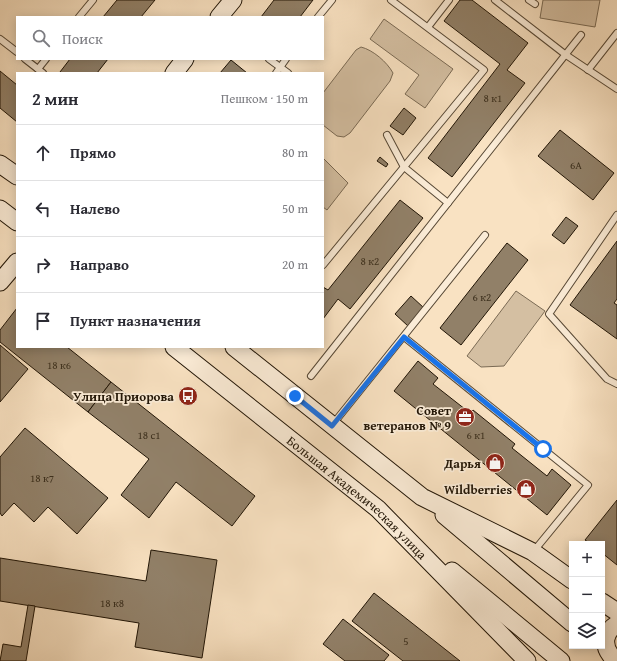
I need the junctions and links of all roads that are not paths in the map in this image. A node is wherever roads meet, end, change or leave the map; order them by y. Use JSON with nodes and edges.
{"nodes":[{"id":1,"x":93,"y":0,"type":"edge"},
{"id":2,"x":233,"y":0,"type":"edge"},
{"id":3,"x":332,"y":0,"type":"edge"},
{"id":4,"x":391,"y":0,"type":"edge"},
{"id":5,"x":449,"y":0,"type":"edge"},
{"id":6,"x":495,"y":0,"type":"edge"},
{"id":7,"x":529,"y":0,"type":"edge"},
{"id":8,"x":535,"y":4,"type":"dead end"},
{"id":9,"x":80,"y":16,"type":"edge"},
{"id":10,"x":220,"y":16,"type":"edge"},
{"id":11,"x":319,"y":16,"type":"edge"},
{"id":12,"x":428,"y":27,"type":"junction"},
{"id":13,"x":617,"y":33,"type":"edge"},
{"id":14,"x":581,"y":35,"type":"dead end"},
{"id":15,"x":0,"y":39,"type":"edge"},
{"id":16,"x":16,"y":51,"type":"edge"},
{"id":17,"x":566,"y":55,"type":"junction"},
{"id":18,"x":26,"y":60,"type":"edge"},
{"id":19,"x":46,"y":60,"type":"edge"},
{"id":20,"x":184,"y":60,"type":"edge"},
{"id":21,"x":270,"y":60,"type":"edge"},
{"id":22,"x":285,"y":60,"type":"edge"},
{"id":23,"x":280,"y":67,"type":"junction"},
{"id":24,"x":588,"y":70,"type":"junction"},
{"id":25,"x":40,"y":71,"type":"edge"},
{"id":26,"x":175,"y":72,"type":"edge"},
{"id":27,"x":277,"y":72,"type":"edge"},
{"id":28,"x":287,"y":72,"type":"edge"},
{"id":29,"x":617,"y":89,"type":"edge"},
{"id":30,"x":387,"y":135,"type":"dead end"},
{"id":31,"x":0,"y":164,"type":"edge"},
{"id":32,"x":404,"y":167,"type":"junction"},
{"id":33,"x":16,"y":175,"type":"edge"},
{"id":34,"x":448,"y":203,"type":"junction"},
{"id":35,"x":0,"y":209,"type":"edge"},
{"id":36,"x":617,"y":215,"type":"edge"},
{"id":37,"x":16,"y":221,"type":"edge"},
{"id":38,"x":485,"y":235,"type":"dead end"},
{"id":39,"x":16,"y":263,"type":"edge"},
{"id":40,"x":324,"y":265,"type":"edge"},
{"id":41,"x":0,"y":282,"type":"edge"},
{"id":42,"x":404,"y":337,"type":"junction"},
{"id":43,"x":175,"y":348,"type":"edge"},
{"id":44,"x":235,"y":348,"type":"edge"},
{"id":45,"x":311,"y":376,"type":"dead end"},
{"id":46,"x":617,"y":384,"type":"edge"},
{"id":47,"x":332,"y":426,"type":"junction"},
{"id":48,"x":422,"y":497,"type":"junction"},
{"id":49,"x":378,"y":510,"type":"junction"},
{"id":50,"x":533,"y":552,"type":"junction"},
{"id":51,"x":569,"y":578,"type":"edge"},
{"id":52,"x":605,"y":604,"type":"edge"},
{"id":53,"x":617,"y":612,"type":"edge"},
{"id":54,"x":569,"y":620,"type":"edge"},
{"id":55,"x":617,"y":624,"type":"edge"},
{"id":56,"x":602,"y":649,"type":"edge"},
{"id":57,"x":614,"y":659,"type":"edge"},
{"id":58,"x":527,"y":661,"type":"edge"},
{"id":59,"x":561,"y":661,"type":"edge"}],
"edges":[{"from":1,"to":9,"type":"lane"},
{"from":2,"to":10,"type":"main road"},
{"from":3,"to":11,"type":"lane"},
{"from":4,"to":12,"type":"lane"},
{"from":5,"to":12,"type":"lane"},
{"from":6,"to":17,"type":"lane"},
{"from":7,"to":8,"type":"lane"},
{"from":12,"to":32,"type":"lane"},
{"from":13,"to":24,"type":"lane"},
{"from":14,"to":17,"type":"lane"},
{"from":15,"to":16,"type":"lane"},
{"from":17,"to":24,"type":"lane"},
{"from":17,"to":34,"type":"lane"},
{"from":18,"to":25,"type":"lane"},
{"from":19,"to":25,"type":"lane"},
{"from":20,"to":26,"type":"main road"},
{"from":21,"to":23,"type":"lane"},
{"from":22,"to":23,"type":"lane"},
{"from":23,"to":27,"type":"lane"},
{"from":23,"to":28,"type":"lane"},
{"from":24,"to":29,"type":"lane"},
{"from":30,"to":32,"type":"lane"},
{"from":31,"to":33,"type":"main road"},
{"from":32,"to":34,"type":"lane"},
{"from":32,"to":40,"type":"lane"},
{"from":34,"to":45,"type":"lane"},
{"from":35,"to":37,"type":"main road"},
{"from":36,"to":46,"type":"lane"},
{"from":38,"to":42,"type":"lane"},
{"from":39,"to":41,"type":"main road"},
{"from":42,"to":47,"type":"lane"},
{"from":42,"to":50,"type":"lane"},
{"from":43,"to":49,"type":"main road","name":"Большая Академическая улица"},
{"from":44,"to":47,"type":"main road"},
{"from":47,"to":48,"type":"main road"},
{"from":48,"to":50,"type":"main road"},
{"from":48,"to":54,"type":"main road"},
{"from":49,"to":58,"type":"main road","name":"Большая Академическая улица"},
{"from":49,"to":59,"type":"main road"},
{"from":50,"to":51,"type":"main road"},
{"from":52,"to":53,"type":"main road"},
{"from":55,"to":57,"type":"main road"},
{"from":56,"to":57,"type":"main road"}]}
